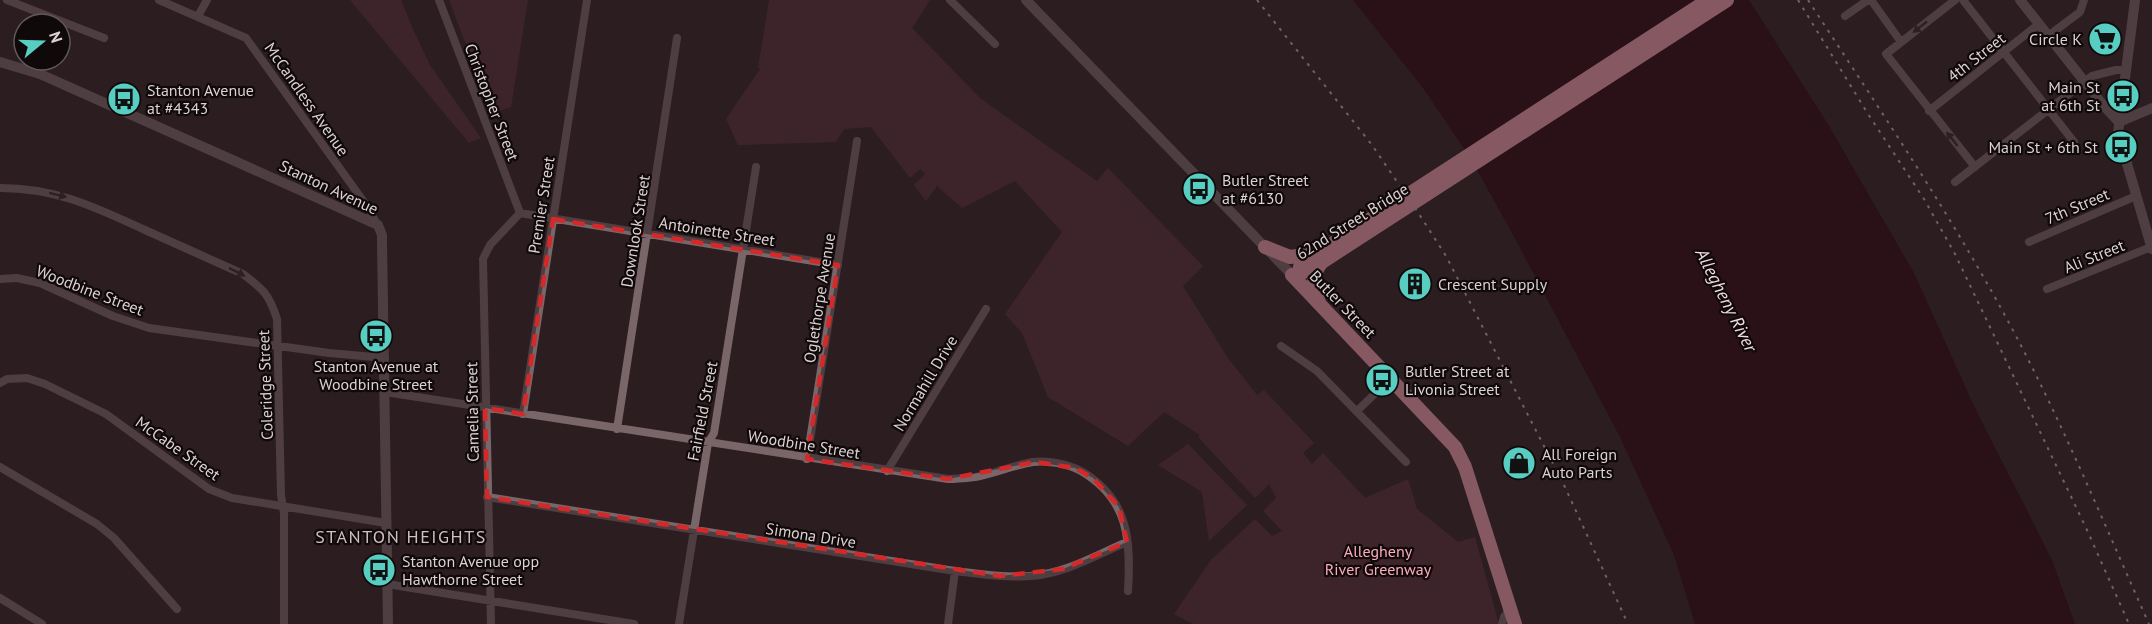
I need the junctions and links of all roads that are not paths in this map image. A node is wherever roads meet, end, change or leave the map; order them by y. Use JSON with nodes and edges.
{"nodes":[{"id":1,"x":8,"y":0,"type":"edge"},
{"id":2,"x":159,"y":0,"type":"edge"},
{"id":3,"x":207,"y":0,"type":"edge"},
{"id":4,"x":439,"y":0,"type":"edge"},
{"id":5,"x":587,"y":0,"type":"edge"},
{"id":6,"x":950,"y":0,"type":"edge"},
{"id":7,"x":1026,"y":0,"type":"edge"},
{"id":8,"x":1708,"y":0,"type":"edge"},
{"id":9,"x":1727,"y":0,"type":"edge"},
{"id":10,"x":1870,"y":0,"type":"edge"},
{"id":11,"x":1955,"y":0,"type":"edge"},
{"id":12,"x":1963,"y":0,"type":"edge"},
{"id":13,"x":2020,"y":0,"type":"edge"},
{"id":14,"x":2084,"y":0,"type":"edge"},
{"id":15,"x":2135,"y":0,"type":"edge"},
{"id":16,"x":198,"y":16,"type":"junction"},
{"id":17,"x":1845,"y":16,"type":"dead end"},
{"id":18,"x":2039,"y":24,"type":"junction"},
{"id":19,"x":2049,"y":36,"type":"junction"},
{"id":20,"x":104,"y":38,"type":"dead end"},
{"id":21,"x":677,"y":38,"type":"dead end"},
{"id":22,"x":1901,"y":42,"type":"junction"},
{"id":23,"x":995,"y":44,"type":"dead end"},
{"id":24,"x":2004,"y":52,"type":"junction"},
{"id":25,"x":0,"y":62,"type":"edge"},
{"id":26,"x":2127,"y":70,"type":"junction"},
{"id":27,"x":2084,"y":81,"type":"junction"},
{"id":28,"x":2152,"y":108,"type":"edge"},
{"id":29,"x":2049,"y":109,"type":"junction"},
{"id":30,"x":1929,"y":111,"type":"junction"},
{"id":31,"x":2119,"y":122,"type":"junction"},
{"id":32,"x":857,"y":141,"type":"dead end"},
{"id":33,"x":2074,"y":142,"type":"dead end"},
{"id":34,"x":756,"y":167,"type":"dead end"},
{"id":35,"x":1975,"y":167,"type":"junction"},
{"id":36,"x":1955,"y":182,"type":"dead end"},
{"id":37,"x":0,"y":188,"type":"edge"},
{"id":38,"x":2136,"y":196,"type":"junction"},
{"id":39,"x":520,"y":213,"type":"junction"},
{"id":40,"x":553,"y":219,"type":"junction"},
{"id":41,"x":378,"y":225,"type":"junction"},
{"id":42,"x":648,"y":234,"type":"junction"},
{"id":43,"x":2029,"y":242,"type":"dead end"},
{"id":44,"x":1265,"y":247,"type":"junction"},
{"id":45,"x":2152,"y":248,"type":"edge"},
{"id":46,"x":743,"y":249,"type":"junction"},
{"id":47,"x":1312,"y":263,"type":"junction"},
{"id":48,"x":838,"y":265,"type":"junction"},
{"id":49,"x":1292,"y":275,"type":"junction"},
{"id":50,"x":0,"y":279,"type":"edge"},
{"id":51,"x":2047,"y":289,"type":"dead end"},
{"id":52,"x":1321,"y":304,"type":"junction"},
{"id":53,"x":986,"y":309,"type":"dead end"},
{"id":54,"x":277,"y":344,"type":"junction"},
{"id":55,"x":1281,"y":346,"type":"dead end"},
{"id":56,"x":385,"y":358,"type":"junction"},
{"id":57,"x":1391,"y":378,"type":"junction"},
{"id":58,"x":0,"y":382,"type":"edge"},
{"id":59,"x":385,"y":392,"type":"junction"},
{"id":60,"x":485,"y":408,"type":"junction"},
{"id":61,"x":1357,"y":411,"type":"junction"},
{"id":62,"x":523,"y":414,"type":"junction"},
{"id":63,"x":617,"y":429,"type":"junction"},
{"id":64,"x":708,"y":443,"type":"junction"},
{"id":65,"x":807,"y":459,"type":"junction"},
{"id":66,"x":1406,"y":462,"type":"dead end"},
{"id":67,"x":0,"y":467,"type":"edge"},
{"id":68,"x":887,"y":471,"type":"junction"},
{"id":69,"x":487,"y":497,"type":"junction"},
{"id":70,"x":283,"y":506,"type":"junction"},
{"id":71,"x":386,"y":523,"type":"junction"},
{"id":72,"x":694,"y":531,"type":"junction"},
{"id":73,"x":1127,"y":542,"type":"junction"},
{"id":74,"x":955,"y":572,"type":"junction"},
{"id":75,"x":387,"y":584,"type":"junction"},
{"id":76,"x":1128,"y":591,"type":"dead end"},
{"id":77,"x":0,"y":598,"type":"edge"},
{"id":78,"x":490,"y":600,"type":"junction"},
{"id":79,"x":177,"y":609,"type":"dead end"},
{"id":80,"x":1510,"y":609,"type":"junction"},
{"id":81,"x":42,"y":624,"type":"edge"},
{"id":82,"x":284,"y":624,"type":"edge"},
{"id":83,"x":388,"y":624,"type":"edge"},
{"id":84,"x":491,"y":624,"type":"edge"},
{"id":85,"x":634,"y":624,"type":"edge"},
{"id":86,"x":680,"y":624,"type":"edge"},
{"id":87,"x":948,"y":624,"type":"edge"},
{"id":88,"x":1502,"y":624,"type":"edge"},
{"id":89,"x":1515,"y":624,"type":"edge"}],
"edges":[{"from":1,"to":20,"type":"street"},
{"from":2,"to":16,"type":"street","name":"McCandless Avenue"},
{"from":3,"to":16,"type":"street"},
{"from":4,"to":39,"type":"street","name":"Christopher Street"},
{"from":5,"to":40,"type":"street","name":"Premier Street"},
{"from":6,"to":23,"type":"street"},
{"from":7,"to":44,"type":"street","name":"Butler Street"},
{"from":8,"to":47,"type":"highway","name":"62nd Street Bridge"},
{"from":9,"to":47,"type":"highway","name":"62nd Street Bridge"},
{"from":10,"to":17,"type":"street"},
{"from":10,"to":22,"type":"street"},
{"from":11,"to":22,"type":"street","one_way":true},
{"from":12,"to":24,"type":"street"},
{"from":13,"to":18,"type":"street"},
{"from":14,"to":19,"type":"street"},
{"from":15,"to":26,"type":"street"},
{"from":16,"to":41,"type":"street","name":"McCandless Avenue"},
{"from":18,"to":19,"type":"street"},
{"from":18,"to":24,"type":"street","name":"4th Street"},
{"from":19,"to":27,"type":"street"},
{"from":21,"to":42,"type":"street","name":"Downlook Street"},
{"from":22,"to":30,"type":"street"},
{"from":24,"to":29,"type":"street"},
{"from":24,"to":30,"type":"street","name":"4th Street"},
{"from":25,"to":41,"type":"street","name":"Stanton Avenue"},
{"from":26,"to":27,"type":"street"},
{"from":26,"to":31,"type":"street"},
{"from":27,"to":29,"type":"street"},
{"from":27,"to":31,"type":"street"},
{"from":28,"to":31,"type":"street"},
{"from":29,"to":33,"type":"street"},
{"from":29,"to":35,"type":"street"},
{"from":35,"to":30,"type":"street","one_way":true},
{"from":31,"to":38,"type":"street"},
{"from":32,"to":48,"type":"street","name":"Oglethorpe Avenue"},
{"from":34,"to":46,"type":"street","name":"Fairfield Street"},
{"from":35,"to":36,"type":"street"},
{"from":37,"to":54,"type":"street","name":"Coleridge Street","one_way":true},
{"from":38,"to":43,"type":"street","name":"7th Street"},
{"from":38,"to":45,"type":"street"},
{"from":39,"to":40,"type":"street","name":"Antoinette Street"},
{"from":39,"to":60,"type":"street","name":"Camelia Street"},
{"from":40,"to":42,"type":"street","name":"Antoinette Street"},
{"from":40,"to":62,"type":"street","name":"Premier Street"},
{"from":41,"to":56,"type":"street","name":"Stanton Avenue"},
{"from":42,"to":46,"type":"street","name":"Antoinette Street"},
{"from":42,"to":63,"type":"street","name":"Downlook Street"},
{"from":44,"to":47,"type":"highway"},
{"from":44,"to":49,"type":"street","name":"Butler Street"},
{"from":45,"to":51,"type":"street","name":"Ali Street"},
{"from":46,"to":48,"type":"street","name":"Antoinette Street"},
{"from":46,"to":64,"type":"street","name":"Fairfield Street"},
{"from":47,"to":49,"type":"highway","name":"62nd Street Bridge"},
{"from":47,"to":52,"type":"highway"},
{"from":48,"to":65,"type":"street","name":"Oglethorpe Avenue"},
{"from":49,"to":52,"type":"highway","name":"Butler Street"},
{"from":50,"to":54,"type":"street","name":"Woodbine Street"},
{"from":52,"to":57,"type":"highway","name":"Butler Street"},
{"from":53,"to":68,"type":"street","name":"Normahill Drive"},
{"from":54,"to":56,"type":"street","name":"Woodbine Street"},
{"from":54,"to":70,"type":"street","name":"Coleridge Street"},
{"from":55,"to":61,"type":"street"},
{"from":56,"to":59,"type":"street","name":"Stanton Avenue"},
{"from":57,"to":61,"type":"street"},
{"from":57,"to":80,"type":"highway","name":"Butler Street"},
{"from":58,"to":70,"type":"street","name":"McCabe Street"},
{"from":59,"to":60,"type":"street","name":"Woodbine Street"},
{"from":59,"to":71,"type":"street","name":"Stanton Avenue"},
{"from":60,"to":62,"type":"street","name":"Woodbine Street"},
{"from":60,"to":69,"type":"street","name":"Camelia Street"},
{"from":61,"to":66,"type":"street"},
{"from":62,"to":63,"type":"street","name":"Woodbine Street"},
{"from":63,"to":64,"type":"street","name":"Woodbine Street"},
{"from":64,"to":65,"type":"street","name":"Woodbine Street"},
{"from":64,"to":72,"type":"street","name":"Fairfield Street"},
{"from":65,"to":68,"type":"street","name":"Woodbine Street"},
{"from":67,"to":79,"type":"street"},
{"from":68,"to":73,"type":"street","name":"Woodbine Street"},
{"from":69,"to":72,"type":"street","name":"Simona Drive"},
{"from":69,"to":78,"type":"street","name":"Camelia Street"},
{"from":70,"to":71,"type":"street","name":"McCabe Street"},
{"from":70,"to":82,"type":"street","name":"Coleridge Street"},
{"from":71,"to":75,"type":"street","name":"Stanton Avenue"},
{"from":72,"to":74,"type":"street","name":"Simona Drive"},
{"from":72,"to":86,"type":"street","name":"Fairfield Street"},
{"from":73,"to":74,"type":"street","name":"Simona Drive"},
{"from":73,"to":76,"type":"street","name":"Woodbine Street"},
{"from":74,"to":87,"type":"street"},
{"from":75,"to":78,"type":"street"},
{"from":75,"to":83,"type":"street","name":"Stanton Avenue"},
{"from":77,"to":81,"type":"street"},
{"from":78,"to":84,"type":"street","name":"Camelia Street"},
{"from":78,"to":85,"type":"street"},
{"from":80,"to":88,"type":"street"},
{"from":80,"to":89,"type":"highway","name":"Butler Street"}]}
